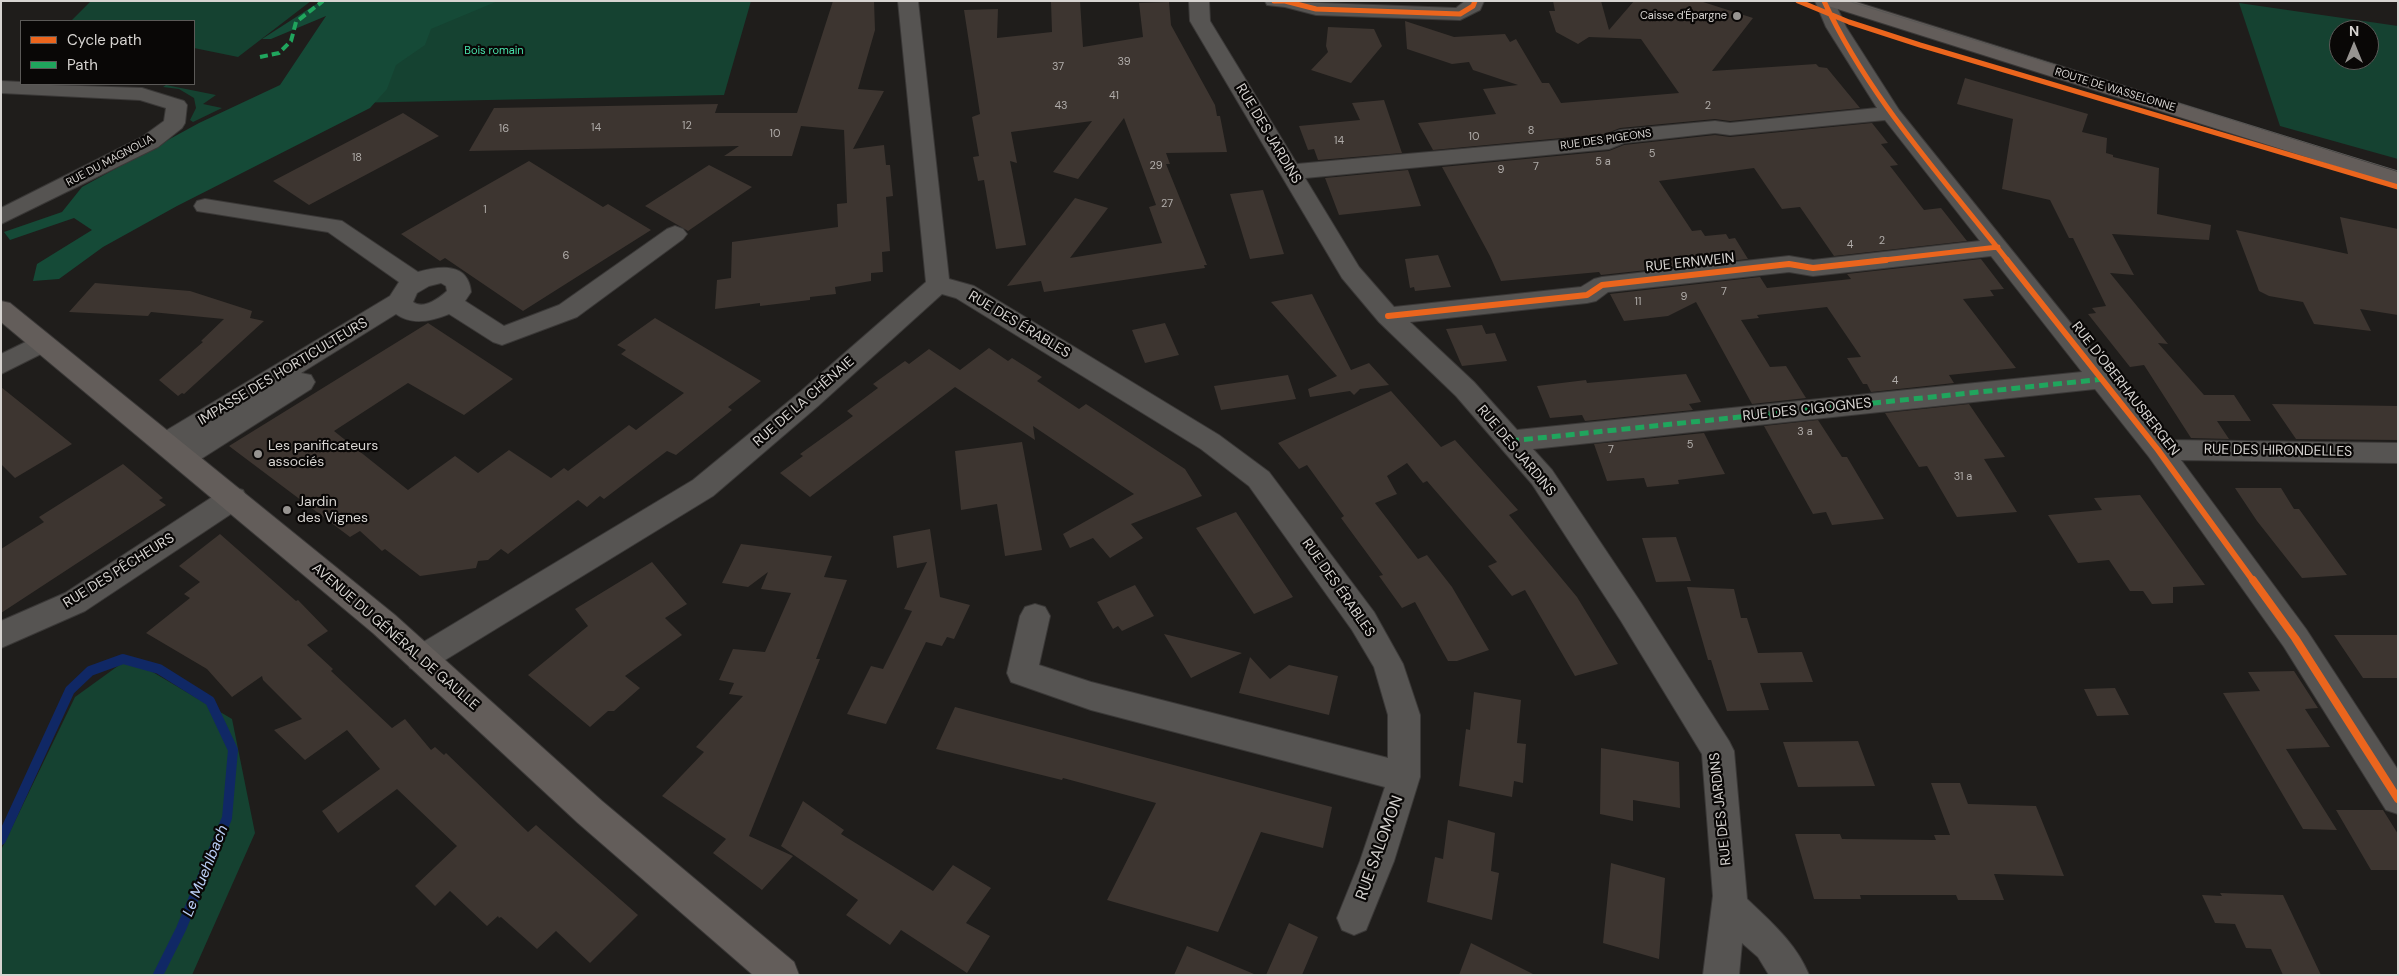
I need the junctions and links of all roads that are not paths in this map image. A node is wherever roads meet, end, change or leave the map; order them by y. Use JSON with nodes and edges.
{"nodes":[{"id":1,"x":908,"y":1,"type":"edge"},
{"id":2,"x":1199,"y":1,"type":"edge"},
{"id":3,"x":1274,"y":1,"type":"edge"},
{"id":4,"x":1475,"y":1,"type":"edge"},
{"id":5,"x":1824,"y":1,"type":"edge"},
{"id":6,"x":1832,"y":1,"type":"edge"},
{"id":7,"x":1,"y":87,"type":"edge"},
{"id":8,"x":1891,"y":112,"type":"junction"},
{"id":9,"x":1290,"y":172,"type":"junction"},
{"id":10,"x":2398,"y":179,"type":"edge"},
{"id":11,"x":205,"y":206,"type":"dead end"},
{"id":12,"x":1,"y":217,"type":"edge"},
{"id":13,"x":675,"y":234,"type":"dead end"},
{"id":14,"x":1998,"y":247,"type":"junction"},
{"id":15,"x":938,"y":284,"type":"junction"},
{"id":16,"x":410,"y":298,"type":"junction"},
{"id":17,"x":450,"y":303,"type":"junction"},
{"id":18,"x":1,"y":309,"type":"edge"},
{"id":19,"x":1388,"y":316,"type":"junction"},
{"id":20,"x":42,"y":343,"type":"junction"},
{"id":21,"x":1,"y":365,"type":"edge"},
{"id":22,"x":2104,"y":379,"type":"junction"},
{"id":23,"x":1510,"y":441,"type":"junction"},
{"id":24,"x":174,"y":450,"type":"junction"},
{"id":25,"x":2158,"y":450,"type":"junction"},
{"id":26,"x":2398,"y":453,"type":"edge"},
{"id":27,"x":233,"y":498,"type":"junction"},
{"id":28,"x":1035,"y":616,"type":"dead end"},
{"id":29,"x":1,"y":635,"type":"edge"},
{"id":30,"x":421,"y":658,"type":"junction"},
{"id":31,"x":1404,"y":777,"type":"junction"},
{"id":32,"x":2398,"y":799,"type":"edge"},
{"id":33,"x":1729,"y":906,"type":"junction"},
{"id":34,"x":1354,"y":918,"type":"dead end"},
{"id":35,"x":781,"y":975,"type":"edge"},
{"id":36,"x":1721,"y":975,"type":"edge"},
{"id":37,"x":1791,"y":975,"type":"edge"}],
"edges":[{"from":1,"to":15,"type":"street"},
{"from":2,"to":9,"type":"street","name":"RUE DES JARDINS"},
{"from":3,"to":4,"type":"street"},
{"from":5,"to":8,"type":"street","name":"RUE D'OBERHAUSBERGEN"},
{"from":6,"to":10,"type":"main road","name":"ROUTE DE WASSELONNE"},
{"from":7,"to":12,"type":"street","name":"RUE DU MAGNOLIA"},
{"from":8,"to":9,"type":"street","name":"RUE DES PIGEONS"},
{"from":8,"to":14,"type":"street","name":"RUE D'OBERHAUSBERGEN"},
{"from":9,"to":19,"type":"street","name":"RUE DES JARDINS"},
{"from":11,"to":16,"type":"street"},
{"from":13,"to":17,"type":"street"},
{"from":14,"to":19,"type":"street","name":"RUE ERNWEIN"},
{"from":14,"to":22,"type":"street","name":"RUE D'OBERHAUSBERGEN"},
{"from":15,"to":30,"type":"street","name":"RUE DE LA CHÊNAIE"},
{"from":15,"to":31,"type":"street","name":"RUE DES ÉRABLES"},
{"from":16,"to":17,"type":"street","name":"IMPASSE DES HORTICULTEURS"},
{"from":16,"to":17,"type":"street","name":"IMPASSE DES HORTICULTEURS"},
{"from":16,"to":24,"type":"street","name":"IMPASSE DES HORTICULTEURS"},
{"from":18,"to":20,"type":"main road","name":"AVENUE DU GÉNÉRAL DE GAULLE"},
{"from":19,"to":23,"type":"street","name":"RUE DES JARDINS"},
{"from":20,"to":21,"type":"street"},
{"from":20,"to":24,"type":"main road","name":"AVENUE DU GÉNÉRAL DE GAULLE"},
{"from":22,"to":23,"type":"street","name":"RUE DES CIGOGNES"},
{"from":22,"to":25,"type":"street","name":"RUE D'OBERHAUSBERGEN"},
{"from":23,"to":33,"type":"street","name":"RUE DES JARDINS"},
{"from":24,"to":27,"type":"main road","name":"AVENUE DU GÉNÉRAL DE GAULLE"},
{"from":25,"to":26,"type":"street","name":"RUE DES HIRONDELLES"},
{"from":25,"to":32,"type":"street","name":"RUE D'OBERHAUSBERGEN"},
{"from":27,"to":29,"type":"street","name":"RUE DES PÊCHEURS"},
{"from":27,"to":30,"type":"main road","name":"AVENUE DU GÉNÉRAL DE GAULLE"},
{"from":28,"to":31,"type":"street"},
{"from":30,"to":35,"type":"main road","name":"AVENUE DU GÉNÉRAL DE GAULLE"},
{"from":31,"to":34,"type":"street","name":"RUE SALOMON"},
{"from":33,"to":36,"type":"street","name":"RUE DES JARDINS"},
{"from":33,"to":37,"type":"street"}]}
